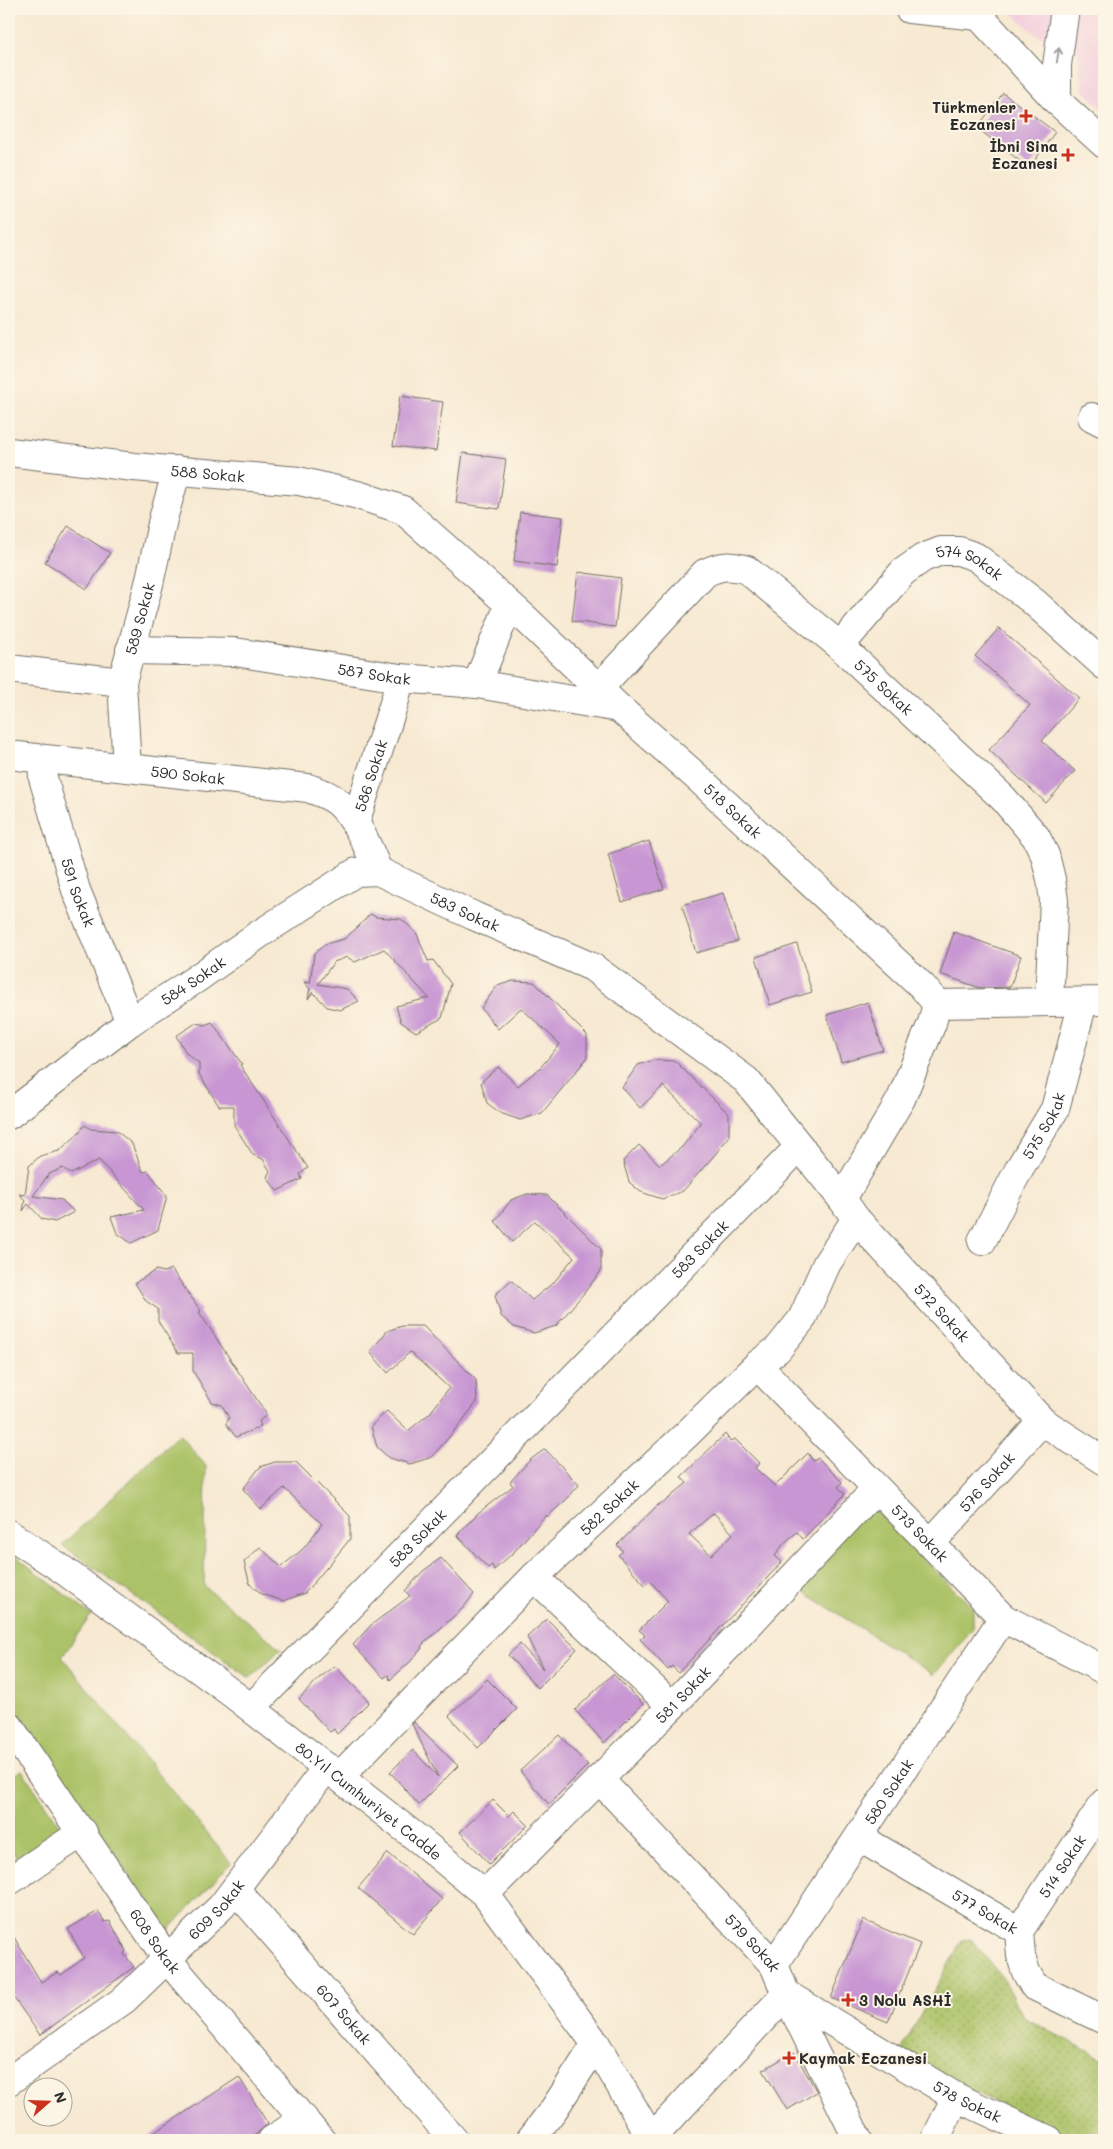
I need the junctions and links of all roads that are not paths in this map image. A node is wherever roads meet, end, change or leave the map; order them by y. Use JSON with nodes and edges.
{"nodes":[{"id":1,"x":909,"y":9,"type":"edge"},
{"id":2,"x":1047,"y":9,"type":"edge"},
{"id":3,"x":1065,"y":9,"type":"edge"},
{"id":4,"x":973,"y":12,"type":"edge"},
{"id":5,"x":1035,"y":78,"type":"junction"},
{"id":6,"x":1057,"y":101,"type":"junction"},
{"id":7,"x":1104,"y":144,"type":"edge"},
{"id":8,"x":9,"y":452,"type":"edge"},
{"id":9,"x":177,"y":470,"type":"junction"},
{"id":10,"x":402,"y":510,"type":"joint"},
{"id":11,"x":510,"y":604,"type":"junction"},
{"id":12,"x":840,"y":646,"type":"junction"},
{"id":13,"x":130,"y":650,"type":"junction"},
{"id":14,"x":1104,"y":665,"type":"edge"},
{"id":15,"x":9,"y":669,"type":"edge"},
{"id":16,"x":400,"y":678,"type":"junction"},
{"id":17,"x":122,"y":682,"type":"junction"},
{"id":18,"x":477,"y":684,"type":"junction"},
{"id":19,"x":599,"y":688,"type":"junction"},
{"id":20,"x":619,"y":708,"type":"junction"},
{"id":21,"x":9,"y":754,"type":"edge"},
{"id":22,"x":42,"y":759,"type":"junction"},
{"id":23,"x":127,"y":768,"type":"junction"},
{"id":24,"x":355,"y":823,"type":"junction"},
{"id":25,"x":382,"y":872,"type":"junction"},
{"id":26,"x":1049,"y":1001,"type":"junction"},
{"id":27,"x":1094,"y":1001,"type":"edge"},
{"id":28,"x":938,"y":1004,"type":"junction"},
{"id":29,"x":130,"y":1022,"type":"junction"},
{"id":30,"x":9,"y":1116,"type":"edge"},
{"id":31,"x":798,"y":1147,"type":"junction"},
{"id":32,"x":849,"y":1209,"type":"junction"},
{"id":33,"x":982,"y":1241,"type":"dead end"},
{"id":34,"x":757,"y":1365,"type":"junction"},
{"id":35,"x":1042,"y":1421,"type":"junction"},
{"id":36,"x":1104,"y":1461,"type":"edge"},
{"id":37,"x":876,"y":1489,"type":"junction"},
{"id":38,"x":9,"y":1534,"type":"edge"},
{"id":39,"x":930,"y":1544,"type":"junction"},
{"id":40,"x":534,"y":1577,"type":"junction"},
{"id":41,"x":1003,"y":1618,"type":"junction"},
{"id":42,"x":1104,"y":1670,"type":"edge"},
{"id":43,"x":672,"y":1706,"type":"junction"},
{"id":44,"x":251,"y":1708,"type":"junction"},
{"id":45,"x":9,"y":1726,"type":"edge"},
{"id":46,"x":333,"y":1772,"type":"junction"},
{"id":47,"x":599,"y":1780,"type":"junction"},
{"id":48,"x":1104,"y":1803,"type":"edge"},
{"id":49,"x":82,"y":1832,"type":"junction"},
{"id":50,"x":860,"y":1838,"type":"junction"},
{"id":51,"x":9,"y":1881,"type":"edge"},
{"id":52,"x":235,"y":1889,"type":"junction"},
{"id":53,"x":485,"y":1894,"type":"junction"},
{"id":54,"x":1019,"y":1931,"type":"junction"},
{"id":55,"x":167,"y":1959,"type":"junction"},
{"id":56,"x":774,"y":1965,"type":"junction"},
{"id":57,"x":786,"y":1994,"type":"junction"},
{"id":58,"x":1104,"y":2020,"type":"edge"},
{"id":59,"x":596,"y":2044,"type":"junction"},
{"id":60,"x":12,"y":2071,"type":"edge"},
{"id":61,"x":956,"y":2097,"type":"junction"},
{"id":62,"x":304,"y":2119,"type":"junction"},
{"id":63,"x":272,"y":2140,"type":"edge"},
{"id":64,"x":321,"y":2140,"type":"edge"},
{"id":65,"x":454,"y":2140,"type":"edge"},
{"id":66,"x":530,"y":2140,"type":"edge"},
{"id":67,"x":652,"y":2140,"type":"edge"},
{"id":68,"x":858,"y":2140,"type":"edge"},
{"id":69,"x":935,"y":2140,"type":"edge"},
{"id":70,"x":1049,"y":2140,"type":"edge"}],
"edges":[{"from":1,"to":4,"type":"street"},
{"from":2,"to":5,"type":"street"},
{"from":6,"to":3,"type":"street","one_way":true},
{"from":4,"to":5,"type":"street"},
{"from":5,"to":6,"type":"street"},
{"from":6,"to":7,"type":"street"},
{"from":8,"to":9,"type":"street","name":"588 Sokak"},
{"from":9,"to":10,"type":"street","name":"588 Sokak"},
{"from":9,"to":13,"type":"street","name":"589 Sokak"},
{"from":10,"to":11,"type":"street","name":"518 Sokak"},
{"from":11,"to":18,"type":"street"},
{"from":11,"to":19,"type":"street","name":"518 Sokak"},
{"from":12,"to":14,"type":"street","name":"574 Sokak"},
{"from":12,"to":19,"type":"street","name":"575 Sokak"},
{"from":12,"to":26,"type":"street","name":"575 Sokak"},
{"from":13,"to":16,"type":"street","name":"587 Sokak"},
{"from":13,"to":17,"type":"street","name":"589 Sokak"},
{"from":15,"to":17,"type":"street"},
{"from":16,"to":18,"type":"street","name":"587 Sokak"},
{"from":16,"to":24,"type":"street","name":"586 Sokak"},
{"from":17,"to":23,"type":"street","name":"589 Sokak"},
{"from":18,"to":20,"type":"street","name":"587 Sokak"},
{"from":19,"to":20,"type":"street","name":"518 Sokak"},
{"from":20,"to":28,"type":"street","name":"518 Sokak"},
{"from":21,"to":22,"type":"street","name":"590 Sokak"},
{"from":22,"to":23,"type":"street","name":"590 Sokak"},
{"from":22,"to":29,"type":"street","name":"591 Sokak"},
{"from":23,"to":24,"type":"street","name":"590 Sokak"},
{"from":24,"to":25,"type":"street","name":"586 Sokak"},
{"from":25,"to":29,"type":"street","name":"584 Sokak"},
{"from":25,"to":31,"type":"street","name":"583 Sokak"},
{"from":26,"to":27,"type":"street"},
{"from":26,"to":28,"type":"street"},
{"from":27,"to":33,"type":"street","name":"575 Sokak"},
{"from":28,"to":32,"type":"street","name":"582 Sokak"},
{"from":29,"to":30,"type":"street","name":"584 Sokak"},
{"from":31,"to":32,"type":"street","name":"572 Sokak"},
{"from":31,"to":44,"type":"street","name":"583 Sokak"},
{"from":32,"to":34,"type":"street","name":"582 Sokak"},
{"from":32,"to":35,"type":"street","name":"572 Sokak"},
{"from":34,"to":37,"type":"street","name":"573 Sokak"},
{"from":34,"to":40,"type":"street","name":"582 Sokak"},
{"from":35,"to":36,"type":"street","name":"572 Sokak"},
{"from":35,"to":39,"type":"street","name":"576 Sokak"},
{"from":37,"to":39,"type":"street","name":"573 Sokak"},
{"from":37,"to":43,"type":"street","name":"581 Sokak"},
{"from":38,"to":44,"type":"street","name":"80.Yıl Cumhuriyet Cadde"},
{"from":39,"to":41,"type":"street","name":"573 Sokak"},
{"from":40,"to":43,"type":"street"},
{"from":40,"to":46,"type":"street","name":"582 Sokak"},
{"from":41,"to":42,"type":"street","name":"573 Sokak"},
{"from":41,"to":50,"type":"street","name":"580 Sokak"},
{"from":43,"to":47,"type":"street","name":"581 Sokak"},
{"from":44,"to":46,"type":"street","name":"80.Yıl Cumhuriyet Cadde"},
{"from":45,"to":49,"type":"street","name":"608 Sokak"},
{"from":46,"to":52,"type":"street","name":"609 Sokak"},
{"from":46,"to":53,"type":"street","name":"80.Yıl Cumhuriyet Cadde"},
{"from":47,"to":53,"type":"street","name":"581 Sokak"},
{"from":47,"to":56,"type":"street","name":"579 Sokak"},
{"from":48,"to":54,"type":"street","name":"514 Sokak"},
{"from":49,"to":51,"type":"street"},
{"from":49,"to":55,"type":"street","name":"608 Sokak"},
{"from":50,"to":54,"type":"street","name":"577 Sokak"},
{"from":50,"to":56,"type":"street","name":"580 Sokak"},
{"from":52,"to":55,"type":"street","name":"609 Sokak"},
{"from":52,"to":65,"type":"street","name":"607 Sokak"},
{"from":53,"to":59,"type":"street","name":"80.Yıl Cumhuriyet Cadde"},
{"from":54,"to":58,"type":"street","name":"577 Sokak"},
{"from":55,"to":60,"type":"street","name":"609 Sokak"},
{"from":55,"to":62,"type":"street","name":"608 Sokak"},
{"from":56,"to":57,"type":"street","name":"579 Sokak"},
{"from":57,"to":61,"type":"street","name":"578 Sokak"},
{"from":57,"to":67,"type":"street"},
{"from":57,"to":68,"type":"street","name":"579 Sokak"},
{"from":59,"to":66,"type":"street"},
{"from":59,"to":67,"type":"street","name":"80.Yıl Cumhuriyet Cadde"},
{"from":61,"to":69,"type":"street"},
{"from":61,"to":70,"type":"street","name":"578 Sokak"},
{"from":62,"to":63,"type":"street"},
{"from":62,"to":64,"type":"street","name":"608 Sokak"}]}
